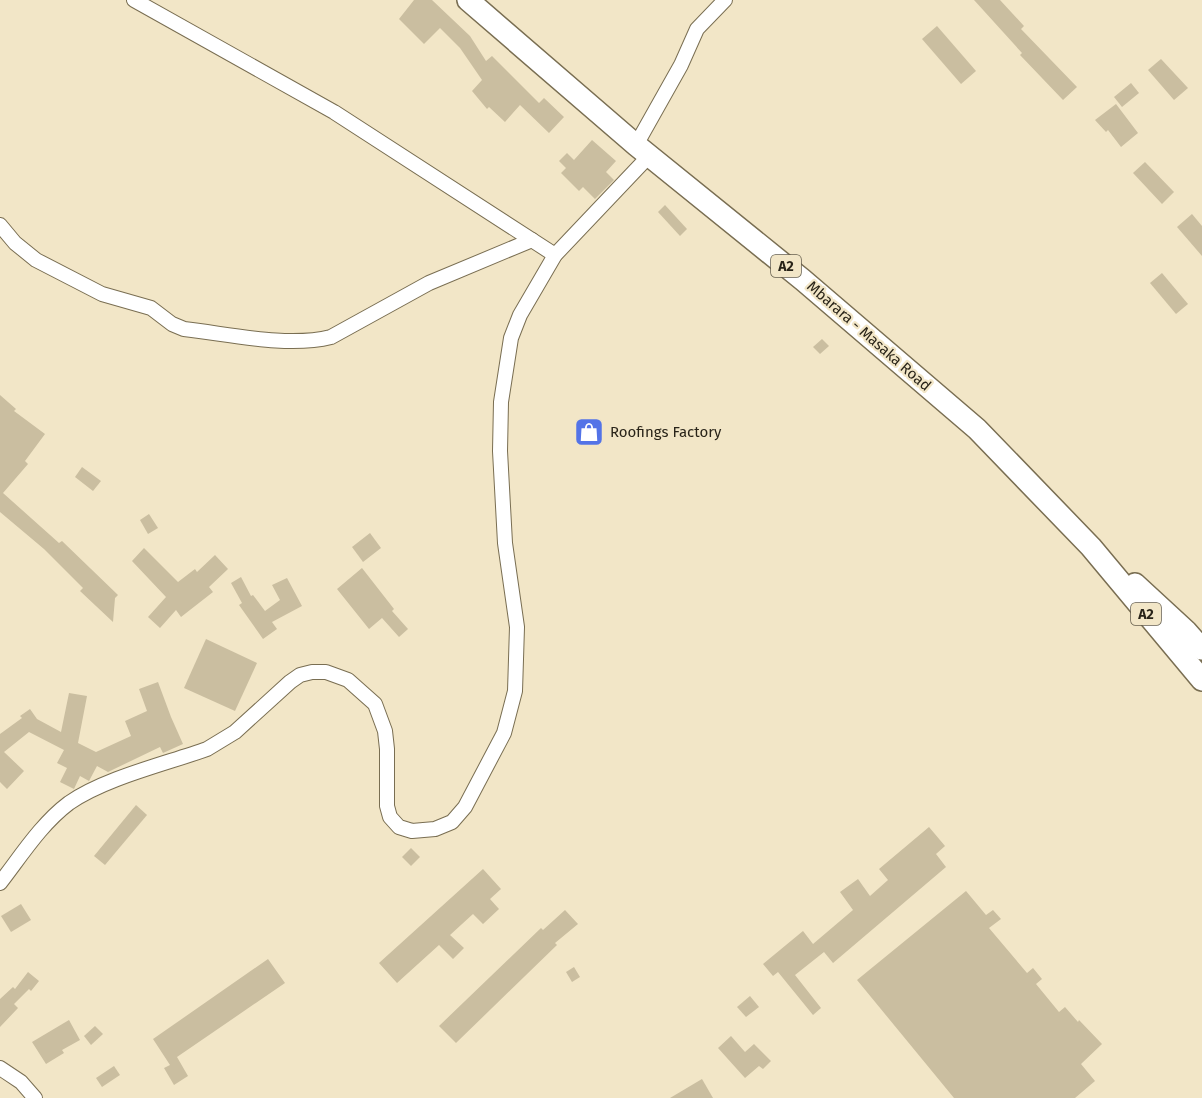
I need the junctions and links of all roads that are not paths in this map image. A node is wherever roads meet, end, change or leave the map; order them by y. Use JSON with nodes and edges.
{"nodes":[{"id":1,"x":134,"y":0,"type":"edge"},
{"id":2,"x":468,"y":0,"type":"edge"},
{"id":3,"x":725,"y":0,"type":"edge"},
{"id":4,"x":642,"y":151,"type":"junction"},
{"id":5,"x":0,"y":225,"type":"edge"},
{"id":6,"x":532,"y":240,"type":"junction"},
{"id":7,"x":555,"y":255,"type":"junction"},
{"id":8,"x":1091,"y":547,"type":"junction"},
{"id":9,"x":1202,"y":649,"type":"edge"},
{"id":10,"x":1202,"y":680,"type":"edge"},
{"id":11,"x":0,"y":883,"type":"edge"},
{"id":12,"x":0,"y":1068,"type":"edge"},
{"id":13,"x":35,"y":1098,"type":"edge"}],
"edges":[{"from":1,"to":6,"type":"street"},
{"from":2,"to":4,"type":"highway","name":"Mbarara - Masaka Road","number":"A2"},
{"from":3,"to":4,"type":"street"},
{"from":4,"to":7,"type":"street"},
{"from":4,"to":8,"type":"highway","name":"Mbarara - Masaka Road","number":"A2"},
{"from":5,"to":6,"type":"street"},
{"from":6,"to":7,"type":"street"},
{"from":7,"to":11,"type":"street"},
{"from":8,"to":9,"type":"highway","name":"Mbarara - Masaka Road","number":"A2"},
{"from":8,"to":10,"type":"highway","name":"Mbarara - Masaka Road","number":"A2"},
{"from":12,"to":13,"type":"street"}]}
